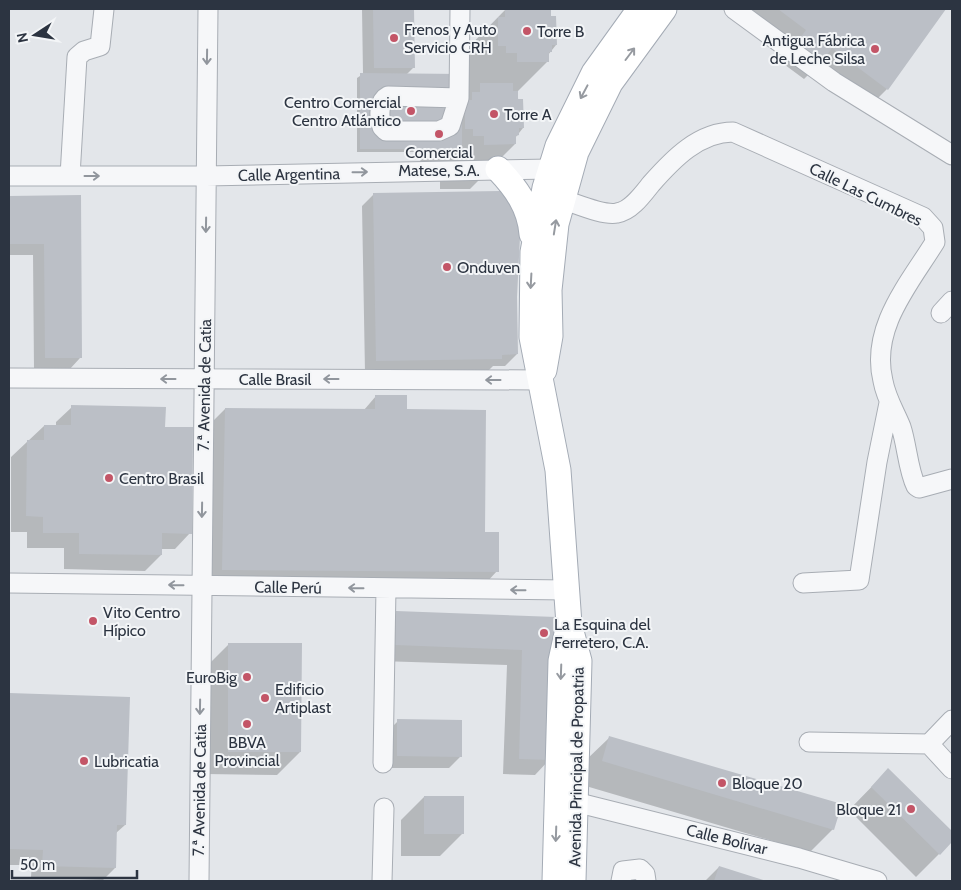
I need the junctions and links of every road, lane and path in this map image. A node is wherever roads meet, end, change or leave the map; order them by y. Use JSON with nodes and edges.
{"nodes":[{"id":1,"x":104,"y":9,"type":"edge"},
{"id":2,"x":208,"y":9,"type":"edge"},
{"id":3,"x":460,"y":9,"type":"edge"},
{"id":4,"x":621,"y":9,"type":"edge"},
{"id":5,"x":640,"y":9,"type":"edge"},
{"id":6,"x":664,"y":9,"type":"edge"},
{"id":7,"x":734,"y":9,"type":"edge"},
{"id":8,"x":616,"y":42,"type":"junction"},
{"id":9,"x":606,"y":72,"type":"junction"},
{"id":10,"x":459,"y":98,"type":"dead end"},
{"id":11,"x":952,"y":155,"type":"edge"},
{"id":12,"x":498,"y":170,"type":"junction"},
{"id":13,"x":559,"y":172,"type":"junction"},
{"id":14,"x":9,"y":176,"type":"edge"},
{"id":15,"x":70,"y":176,"type":"junction"},
{"id":16,"x":206,"y":176,"type":"junction"},
{"id":17,"x":561,"y":199,"type":"junction"},
{"id":18,"x":533,"y":252,"type":"junction"},
{"id":19,"x":9,"y":378,"type":"edge"},
{"id":20,"x":204,"y":379,"type":"junction"},
{"id":21,"x":542,"y":380,"type":"junction"},
{"id":22,"x":889,"y":403,"type":"junction"},
{"id":23,"x":952,"y":479,"type":"edge"},
{"id":24,"x":9,"y":583,"type":"edge"},
{"id":25,"x":803,"y":583,"type":"dead end"},
{"id":26,"x":202,"y":586,"type":"junction"},
{"id":27,"x":386,"y":588,"type":"junction"},
{"id":28,"x":567,"y":590,"type":"junction"},
{"id":29,"x":570,"y":624,"type":"junction"},
{"id":30,"x":952,"y":720,"type":"edge"},
{"id":31,"x":809,"y":742,"type":"dead end"},
{"id":32,"x":929,"y":744,"type":"junction"},
{"id":33,"x":383,"y":763,"type":"dead end"},
{"id":34,"x":951,"y":766,"type":"edge"},
{"id":35,"x":575,"y":802,"type":"junction"},
{"id":36,"x":384,"y":808,"type":"dead end"},
{"id":37,"x":198,"y":881,"type":"edge"},
{"id":38,"x":382,"y":881,"type":"edge"},
{"id":39,"x":555,"y":881,"type":"edge"},
{"id":40,"x":573,"y":881,"type":"edge"},
{"id":41,"x":621,"y":881,"type":"edge"},
{"id":42,"x":646,"y":881,"type":"edge"},
{"id":43,"x":877,"y":881,"type":"edge"}],
"edges":[{"from":1,"to":15,"type":"street"},
{"from":2,"to":16,"type":"street","name":"7.ª Avenida de Catia","one_way":true},
{"from":3,"to":10,"type":"street"},
{"from":4,"to":8,"type":"main road"},
{"from":5,"to":8,"type":"main road","name":"Avenida Principal de Propatria"},
{"from":9,"to":6,"type":"main road","name":"Avenida Principal de Propatria","one_way":true},
{"from":7,"to":11,"type":"street"},
{"from":8,"to":9,"type":"main road","name":"Avenida Principal de Propatria"},
{"from":9,"to":13,"type":"main road","name":"Avenida Principal de Propatria"},
{"from":12,"to":13,"type":"street","name":"Calle Argentina"},
{"from":16,"to":12,"type":"street","name":"Calle Argentina","one_way":true},
{"from":12,"to":18,"type":"main road"},
{"from":13,"to":17,"type":"main road","name":"Avenida Principal de Propatria"},
{"from":13,"to":18,"type":"main road","name":"Avenida Principal de Propatria"},
{"from":14,"to":15,"type":"street","name":"Calle Argentina"},
{"from":15,"to":16,"type":"street","name":"Calle Argentina","one_way":true},
{"from":16,"to":20,"type":"street","name":"7.ª Avenida de Catia","one_way":true},
{"from":21,"to":17,"type":"main road","name":"Avenida Principal de Propatria","one_way":true},
{"from":17,"to":22,"type":"street","name":"Calle Las Cumbres"},
{"from":18,"to":21,"type":"main road","name":"Avenida Principal de Propatria","one_way":true},
{"from":20,"to":19,"type":"street","name":"Calle Brasil","one_way":true},
{"from":21,"to":20,"type":"street","name":"Calle Brasil","one_way":true},
{"from":20,"to":26,"type":"street","name":"7.ª Avenida de Catia","one_way":true},
{"from":21,"to":28,"type":"main road","name":"Avenida Principal de Propatria"},
{"from":22,"to":23,"type":"street"},
{"from":22,"to":25,"type":"street","name":"Calle Las Cumbres"},
{"from":26,"to":24,"type":"street","name":"Calle Perú","one_way":true},
{"from":27,"to":26,"type":"street","name":"Calle Perú","one_way":true},
{"from":26,"to":37,"type":"street","name":"7.ª Avenida de Catia","one_way":true},
{"from":28,"to":27,"type":"street","name":"Calle Perú","one_way":true},
{"from":27,"to":33,"type":"street"},
{"from":28,"to":29,"type":"main road","name":"Avenida Principal de Propatria"},
{"from":29,"to":35,"type":"main road","name":"Avenida Principal de Propatria"},
{"from":29,"to":39,"type":"main road","name":"Avenida Principal de Propatria","one_way":true},
{"from":30,"to":32,"type":"street"},
{"from":31,"to":32,"type":"street"},
{"from":32,"to":34,"type":"street"},
{"from":35,"to":40,"type":"main road","name":"Avenida Principal de Propatria"},
{"from":35,"to":43,"type":"street","name":"Calle Bolívar"},
{"from":36,"to":38,"type":"street"},
{"from":41,"to":42,"type":"street"}]}
